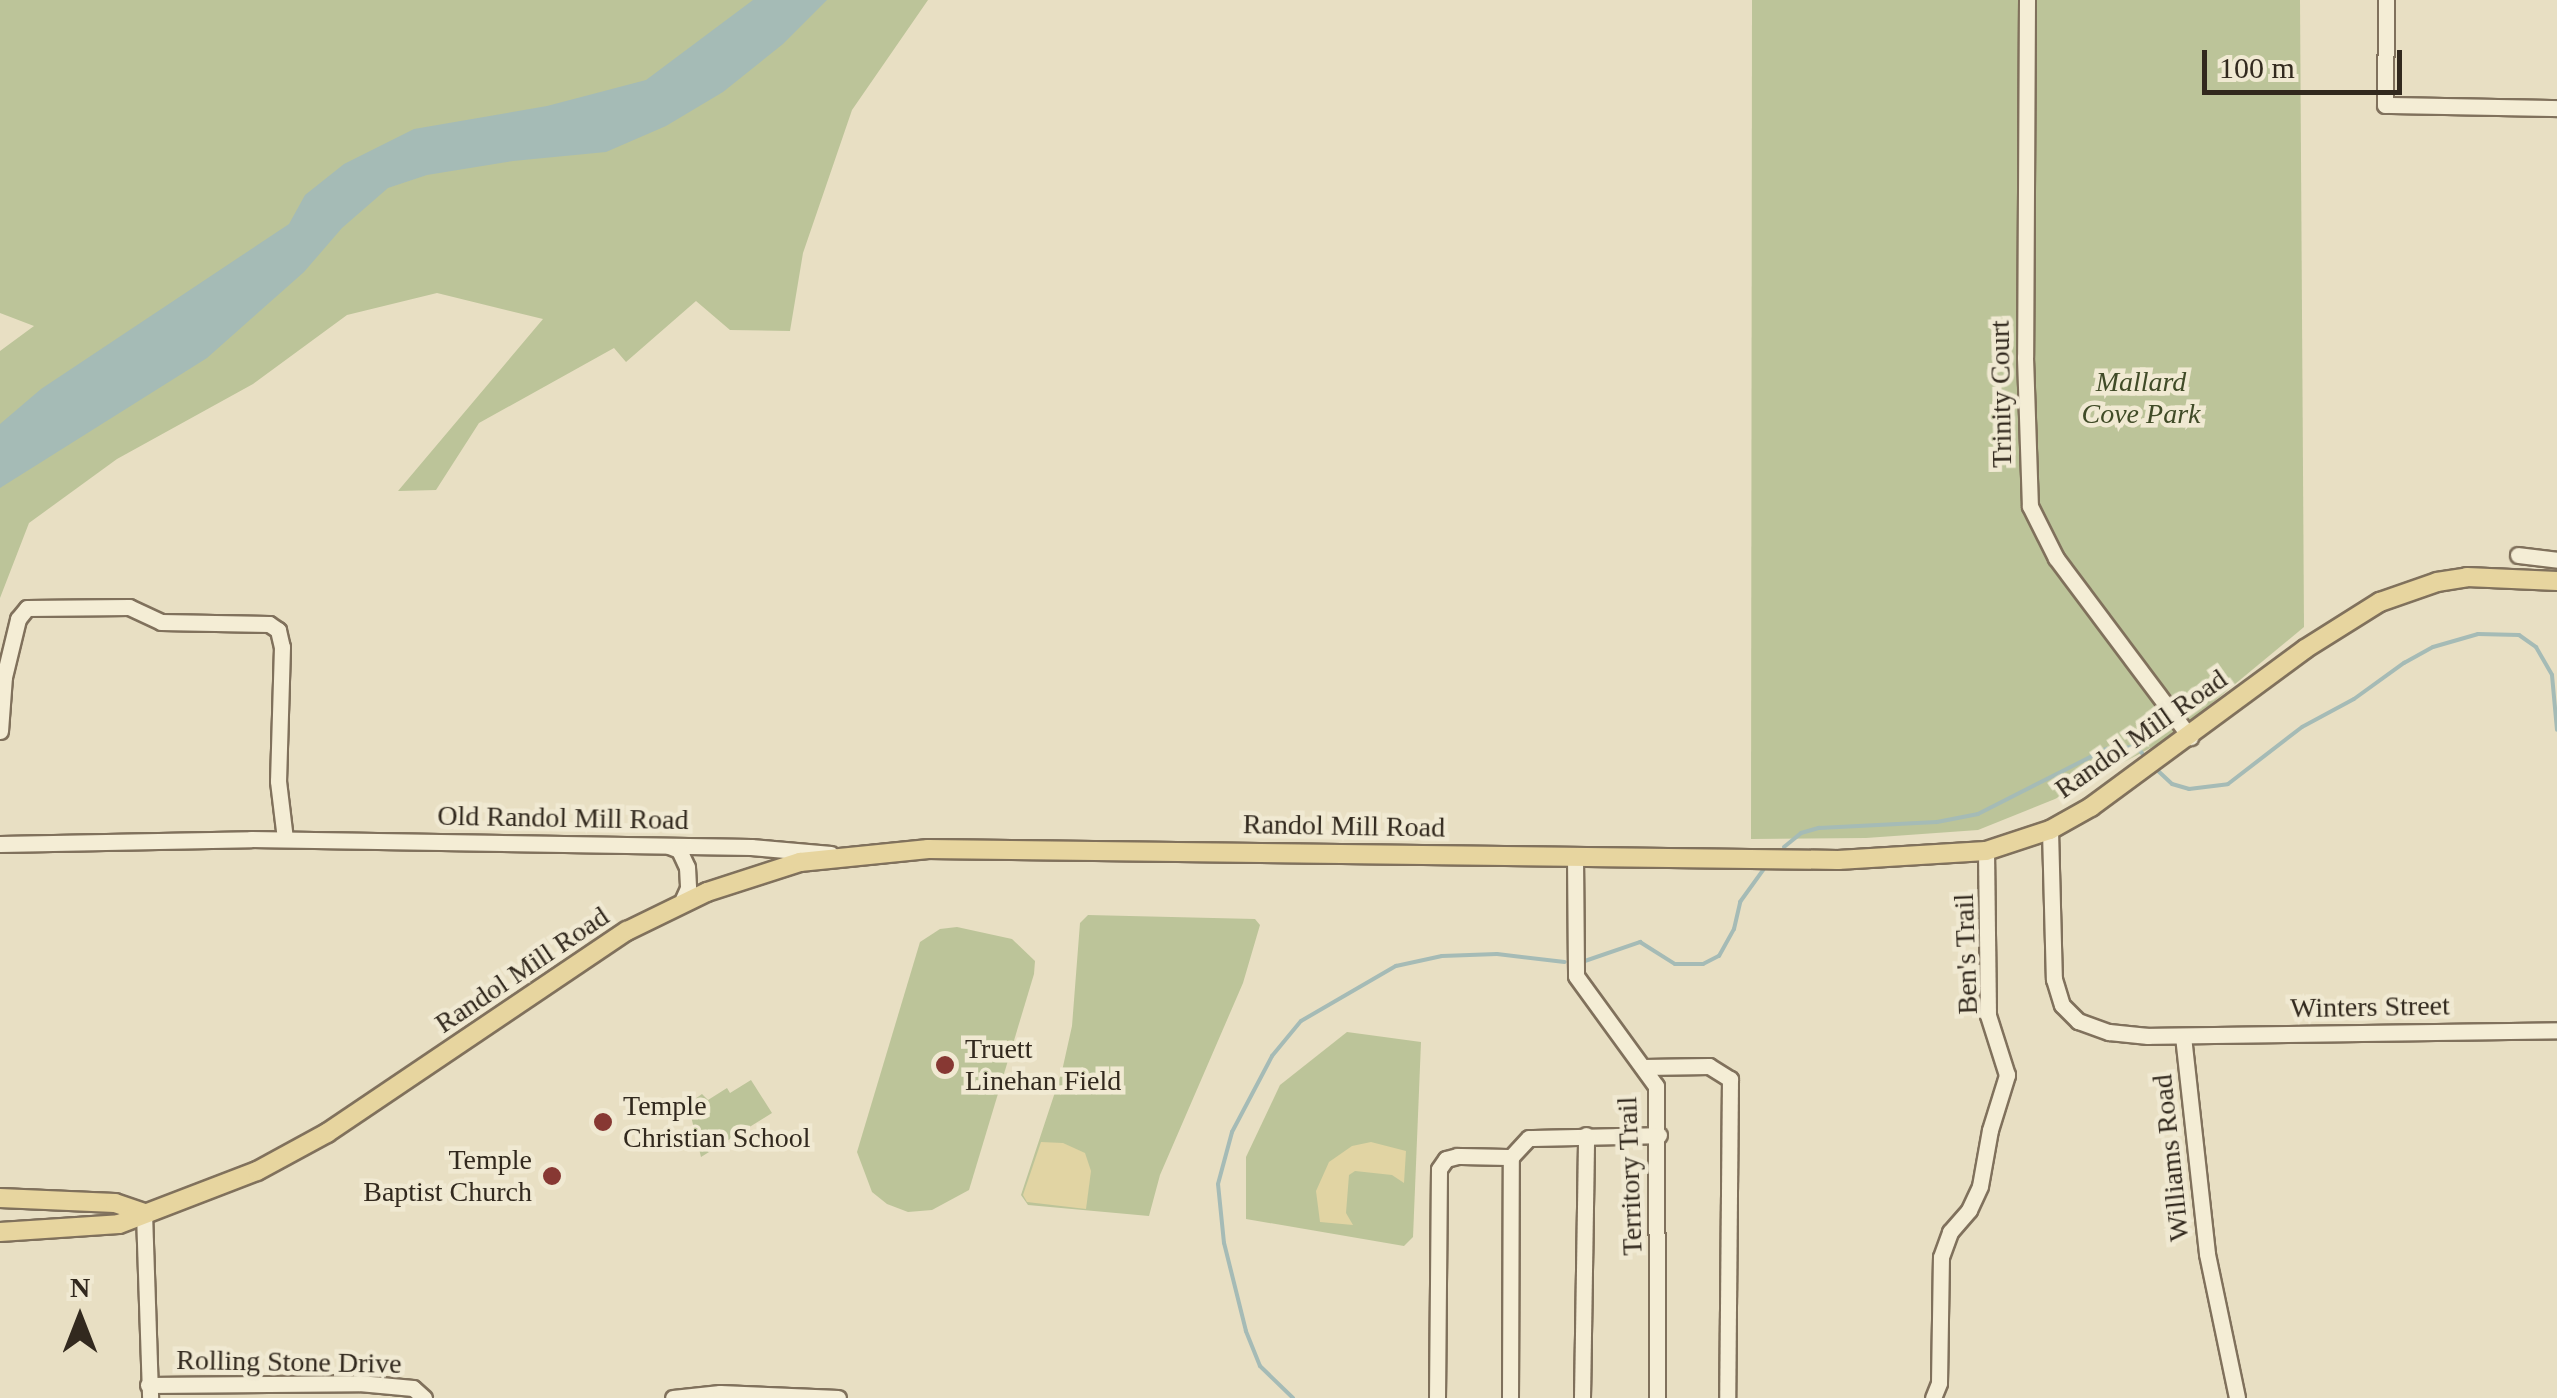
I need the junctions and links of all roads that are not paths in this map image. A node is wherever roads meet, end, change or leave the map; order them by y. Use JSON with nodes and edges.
{"nodes":[{"id":1,"x":2027,"y":0,"type":"edge"},
{"id":2,"x":2386,"y":0,"type":"edge"},
{"id":3,"x":2557,"y":108,"type":"edge"},
{"id":4,"x":2518,"y":555,"type":"dead end"},
{"id":5,"x":2557,"y":560,"type":"edge"},
{"id":6,"x":2557,"y":581,"type":"edge"},
{"id":7,"x":0,"y":731,"type":"edge"},
{"id":8,"x":2190,"y":737,"type":"junction"},
{"id":9,"x":2050,"y":830,"type":"junction"},
{"id":10,"x":285,"y":839,"type":"junction"},
{"id":11,"x":0,"y":844,"type":"edge"},
{"id":12,"x":665,"y":844,"type":"junction"},
{"id":13,"x":1986,"y":850,"type":"junction"},
{"id":14,"x":840,"y":855,"type":"junction"},
{"id":15,"x":1575,"y":857,"type":"junction"},
{"id":16,"x":682,"y":904,"type":"junction"},
{"id":17,"x":2557,"y":1030,"type":"edge"},
{"id":18,"x":2183,"y":1036,"type":"junction"},
{"id":19,"x":1644,"y":1068,"type":"junction"},
{"id":20,"x":1586,"y":1135,"type":"junction"},
{"id":21,"x":1659,"y":1135,"type":"junction"},
{"id":22,"x":1511,"y":1157,"type":"junction"},
{"id":23,"x":0,"y":1198,"type":"edge"},
{"id":24,"x":144,"y":1213,"type":"junction"},
{"id":25,"x":0,"y":1232,"type":"edge"},
{"id":26,"x":149,"y":1391,"type":"edge"},
{"id":27,"x":741,"y":1396,"type":"edge"},
{"id":28,"x":424,"y":1398,"type":"edge"},
{"id":29,"x":674,"y":1398,"type":"edge"},
{"id":30,"x":838,"y":1398,"type":"edge"},
{"id":31,"x":1437,"y":1398,"type":"edge"},
{"id":32,"x":1510,"y":1398,"type":"edge"},
{"id":33,"x":1582,"y":1398,"type":"edge"},
{"id":34,"x":1657,"y":1398,"type":"edge"},
{"id":35,"x":1727,"y":1398,"type":"edge"},
{"id":36,"x":1933,"y":1398,"type":"edge"},
{"id":37,"x":2237,"y":1398,"type":"edge"}],
"edges":[{"from":1,"to":8,"type":"street","name":"Trinity Court"},
{"from":2,"to":3,"type":"street"},
{"from":4,"to":5,"type":"street"},
{"from":6,"to":8,"type":"main road","name":"Randol Mill Road"},
{"from":7,"to":10,"type":"street"},
{"from":8,"to":9,"type":"main road","name":"Randol Mill Road"},
{"from":9,"to":13,"type":"main road","name":"Randol Mill Road"},
{"from":9,"to":18,"type":"street","name":"Williams Road"},
{"from":10,"to":11,"type":"street","name":"Old Randol Mill Road"},
{"from":10,"to":12,"type":"street","name":"Old Randol Mill Road"},
{"from":12,"to":14,"type":"street","name":"Old Randol Mill Road"},
{"from":12,"to":16,"type":"street"},
{"from":13,"to":15,"type":"main road","name":"Randol Mill Road"},
{"from":13,"to":36,"type":"street","name":"Ben's Trail"},
{"from":14,"to":15,"type":"main road","name":"Randol Mill Road"},
{"from":14,"to":16,"type":"main road","name":"Randol Mill Road"},
{"from":15,"to":19,"type":"street","name":"Territory Trail"},
{"from":16,"to":24,"type":"main road","name":"Randol Mill Road"},
{"from":17,"to":18,"type":"street","name":"Winters Street"},
{"from":18,"to":37,"type":"street","name":"Williams Road"},
{"from":19,"to":21,"type":"street","name":"Territory Trail"},
{"from":19,"to":35,"type":"street"},
{"from":20,"to":21,"type":"street"},
{"from":20,"to":22,"type":"street"},
{"from":20,"to":33,"type":"street"},
{"from":21,"to":34,"type":"street","name":"Territory Trail"},
{"from":22,"to":31,"type":"street"},
{"from":22,"to":32,"type":"street"},
{"from":23,"to":24,"type":"main road"},
{"from":24,"to":25,"type":"main road","name":"Randol Mill Road"},
{"from":24,"to":26,"type":"street"},
{"from":26,"to":28,"type":"street","name":"Rolling Stone Drive"},
{"from":27,"to":29,"type":"street"},
{"from":27,"to":30,"type":"street"}]}
